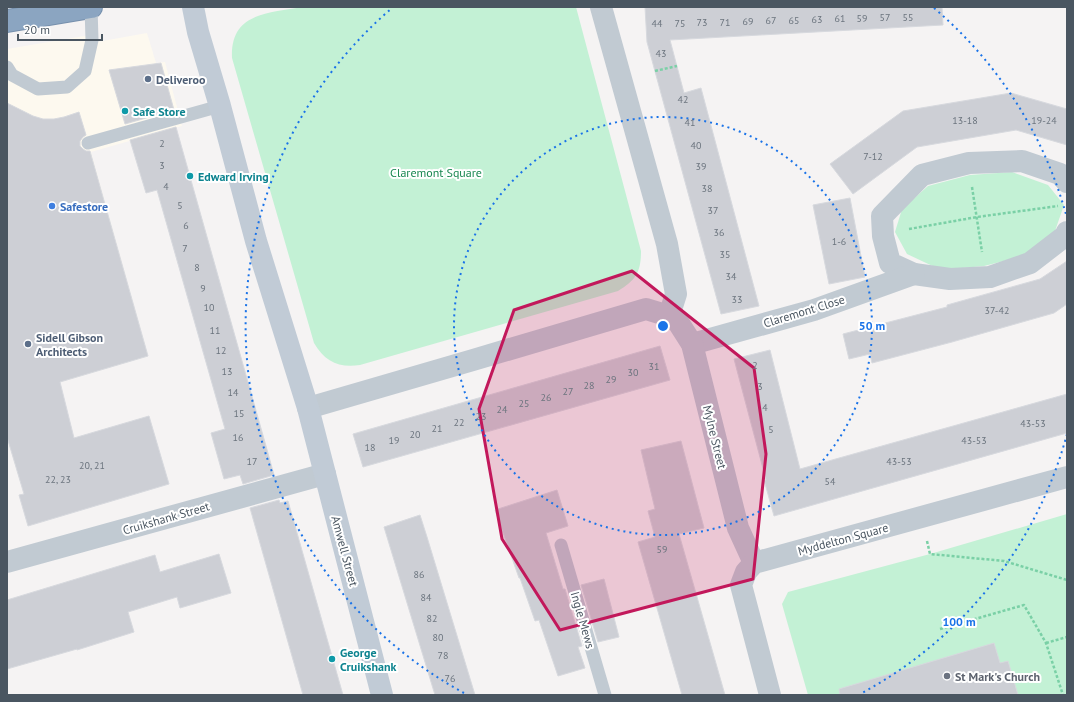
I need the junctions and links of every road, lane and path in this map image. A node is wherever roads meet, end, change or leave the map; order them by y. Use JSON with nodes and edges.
{"nodes":[{"id":1,"x":91,"y":7,"type":"edge"},
{"id":2,"x":193,"y":7,"type":"edge"},
{"id":3,"x":601,"y":7,"type":"edge"},
{"id":4,"x":7,"y":21,"type":"edge"},
{"id":5,"x":677,"y":66,"type":"dead end"},
{"id":6,"x":7,"y":67,"type":"edge"},
{"id":7,"x":655,"y":71,"type":"dead end"},
{"id":8,"x":220,"y":106,"type":"junction"},
{"id":9,"x":88,"y":143,"type":"dead end"},
{"id":10,"x":969,"y":163,"type":"junction"},
{"id":11,"x":1067,"y":182,"type":"edge"},
{"id":12,"x":1064,"y":206,"type":"dead end"},
{"id":13,"x":977,"y":217,"type":"junction"},
{"id":14,"x":1067,"y":232,"type":"edge"},
{"id":15,"x":883,"y":236,"type":"junction"},
{"id":16,"x":914,"y":274,"type":"junction"},
{"id":17,"x":990,"y":277,"type":"junction"},
{"id":18,"x":669,"y":316,"type":"junction"},
{"id":19,"x":692,"y":344,"type":"junction"},
{"id":20,"x":308,"y":408,"type":"junction"},
{"id":21,"x":325,"y":474,"type":"junction"},
{"id":22,"x":1067,"y":477,"type":"edge"},
{"id":23,"x":921,"y":518,"type":"junction"},
{"id":24,"x":562,"y":545,"type":"dead end"},
{"id":25,"x":7,"y":562,"type":"edge"},
{"id":26,"x":754,"y":563,"type":"junction"},
{"id":27,"x":1067,"y":580,"type":"edge"},
{"id":28,"x":940,"y":629,"type":"dead end"},
{"id":29,"x":1067,"y":637,"type":"edge"},
{"id":30,"x":1046,"y":643,"type":"junction"},
{"id":31,"x":382,"y":695,"type":"edge"},
{"id":32,"x":605,"y":695,"type":"edge"},
{"id":33,"x":770,"y":695,"type":"edge"},
{"id":34,"x":1063,"y":695,"type":"edge"}],
"edges":[{"from":1,"to":4,"type":"highway"},
{"from":1,"to":6,"type":"lane"},
{"from":2,"to":8,"type":"street"},
{"from":3,"to":18,"type":"street"},
{"from":5,"to":7,"type":"path"},
{"from":8,"to":9,"type":"lane"},
{"from":8,"to":20,"type":"street"},
{"from":10,"to":11,"type":"street","name":"Claremont Close"},
{"from":10,"to":13,"type":"path"},
{"from":10,"to":15,"type":"street","name":"Claremont Close"},
{"from":12,"to":13,"type":"path"},
{"from":13,"to":15,"type":"path"},
{"from":13,"to":17,"type":"path"},
{"from":14,"to":17,"type":"street","name":"Claremont Close"},
{"from":15,"to":16,"type":"street","name":"Claremont Close"},
{"from":16,"to":17,"type":"street","name":"Claremont Close"},
{"from":16,"to":19,"type":"street","name":"Claremont Close"},
{"from":18,"to":19,"type":"street","name":"Mylne Street"},
{"from":18,"to":20,"type":"street"},
{"from":19,"to":26,"type":"street","name":"Mylne Street"},
{"from":20,"to":21,"type":"street","name":"Amwell Street"},
{"from":21,"to":25,"type":"street","name":"Cruikshank Street"},
{"from":21,"to":31,"type":"street","name":"Amwell Street"},
{"from":22,"to":23,"type":"street","name":"Myddelton Square"},
{"from":23,"to":26,"type":"street","name":"Myddelton Square"},
{"from":23,"to":27,"type":"path"},
{"from":24,"to":32,"type":"lane","name":"Ingle Mews"},
{"from":26,"to":33,"type":"street"},
{"from":28,"to":30,"type":"path"},
{"from":29,"to":30,"type":"path"},
{"from":30,"to":34,"type":"path"}]}
